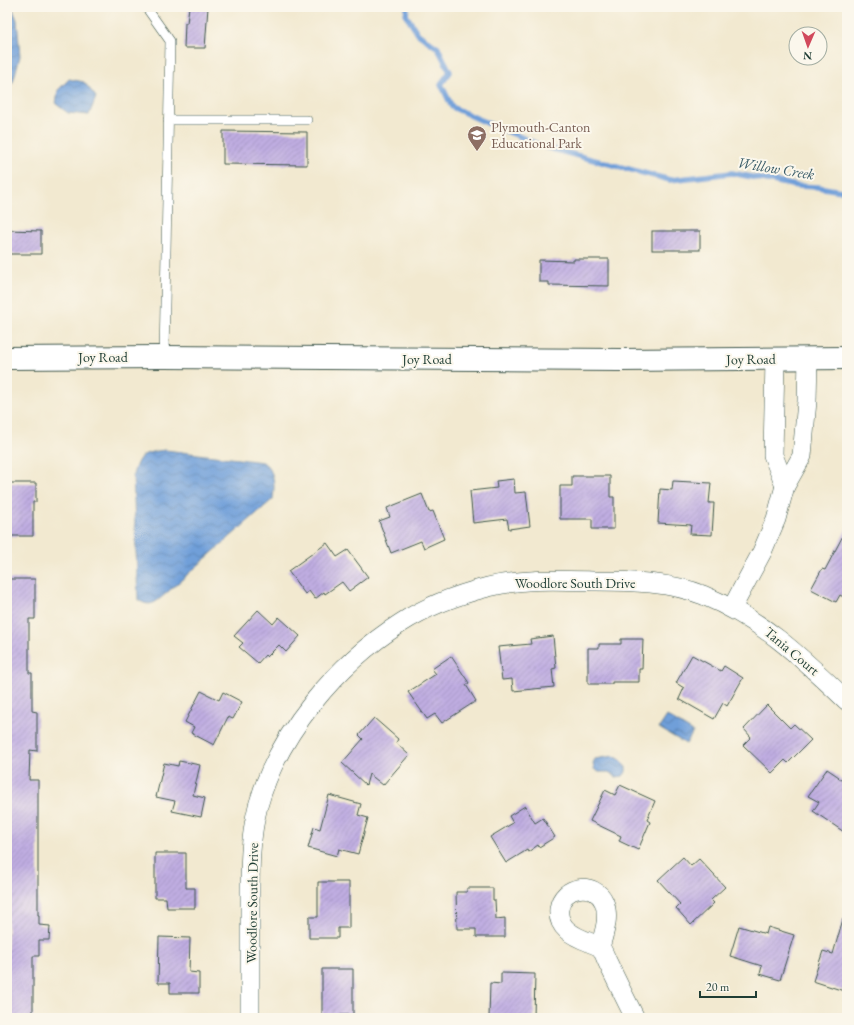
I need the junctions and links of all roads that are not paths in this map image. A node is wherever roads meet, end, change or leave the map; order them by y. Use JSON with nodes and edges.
{"nodes":[{"id":1,"x":146,"y":7,"type":"edge"},
{"id":2,"x":168,"y":120,"type":"junction"},
{"id":3,"x":307,"y":120,"type":"dead end"},
{"id":4,"x":164,"y":357,"type":"junction"},
{"id":5,"x":7,"y":358,"type":"edge"},
{"id":6,"x":775,"y":358,"type":"junction"},
{"id":7,"x":808,"y":358,"type":"junction"},
{"id":8,"x":847,"y":358,"type":"edge"},
{"id":9,"x":785,"y":486,"type":"junction"},
{"id":10,"x":732,"y":608,"type":"junction"},
{"id":11,"x":847,"y":701,"type":"edge"},
{"id":12,"x":600,"y":947,"type":"dead end"},
{"id":13,"x":250,"y":1018,"type":"edge"},
{"id":14,"x":635,"y":1018,"type":"edge"}],
"edges":[{"from":1,"to":2,"type":"lane"},
{"from":2,"to":3,"type":"lane"},
{"from":2,"to":4,"type":"lane"},
{"from":4,"to":5,"type":"street","name":"Joy Road"},
{"from":4,"to":6,"type":"street","name":"Joy Road"},
{"from":6,"to":7,"type":"street","name":"Joy Road"},
{"from":6,"to":9,"type":"street"},
{"from":7,"to":8,"type":"street","name":"Joy Road"},
{"from":7,"to":9,"type":"street"},
{"from":9,"to":10,"type":"street"},
{"from":10,"to":11,"type":"street","name":"Tania Court"},
{"from":10,"to":13,"type":"street","name":"Woodlore South Drive"},
{"from":12,"to":14,"type":"street"}]}
